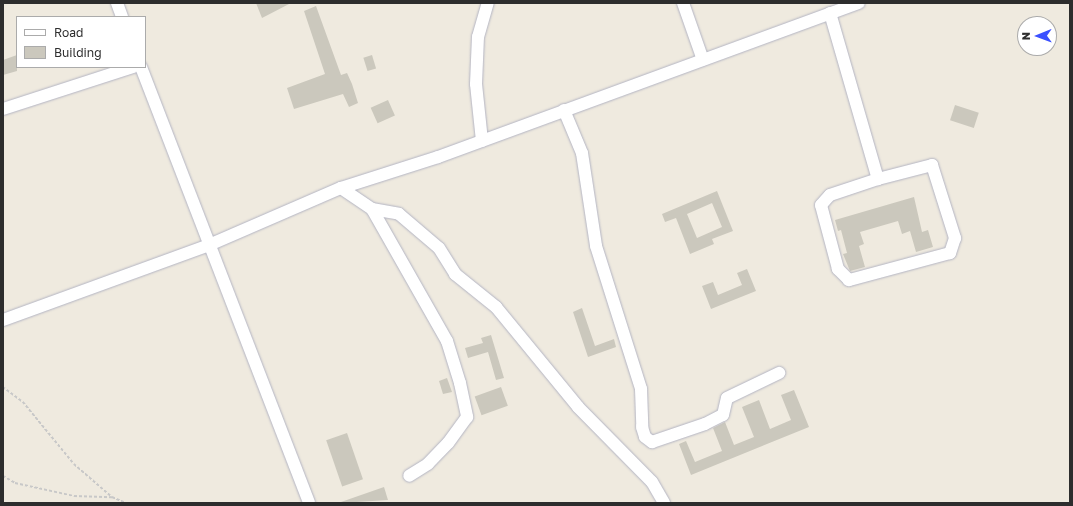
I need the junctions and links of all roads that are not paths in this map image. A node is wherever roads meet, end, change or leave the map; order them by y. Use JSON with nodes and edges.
{"nodes":[{"id":1,"x":117,"y":3,"type":"edge"},
{"id":2,"x":488,"y":3,"type":"edge"},
{"id":3,"x":683,"y":3,"type":"edge"},
{"id":4,"x":859,"y":3,"type":"edge"},
{"id":5,"x":830,"y":13,"type":"junction"},
{"id":6,"x":122,"y":16,"type":"edge"},
{"id":7,"x":703,"y":60,"type":"junction"},
{"id":8,"x":130,"y":68,"type":"edge"},
{"id":9,"x":141,"y":68,"type":"edge"},
{"id":10,"x":3,"y":109,"type":"edge"},
{"id":11,"x":564,"y":110,"type":"junction"},
{"id":12,"x":482,"y":141,"type":"junction"},
{"id":13,"x":878,"y":179,"type":"junction"},
{"id":14,"x":341,"y":188,"type":"junction"},
{"id":15,"x":372,"y":209,"type":"junction"},
{"id":16,"x":209,"y":246,"type":"junction"},
{"id":17,"x":3,"y":320,"type":"edge"},
{"id":18,"x":779,"y":373,"type":"dead end"},
{"id":19,"x":409,"y":476,"type":"dead end"},
{"id":20,"x":309,"y":503,"type":"edge"},
{"id":21,"x":664,"y":503,"type":"edge"}],
"edges":[{"from":1,"to":6,"type":"street"},
{"from":2,"to":12,"type":"street"},
{"from":3,"to":7,"type":"street"},
{"from":4,"to":5,"type":"street"},
{"from":5,"to":7,"type":"street"},
{"from":5,"to":13,"type":"street"},
{"from":7,"to":11,"type":"street"},
{"from":8,"to":10,"type":"street"},
{"from":9,"to":16,"type":"street"},
{"from":11,"to":12,"type":"street"},
{"from":11,"to":18,"type":"street"},
{"from":12,"to":14,"type":"street"},
{"from":13,"to":13,"type":"street"},
{"from":14,"to":15,"type":"street"},
{"from":14,"to":16,"type":"street"},
{"from":15,"to":19,"type":"street"},
{"from":15,"to":21,"type":"street"},
{"from":16,"to":17,"type":"street"},
{"from":16,"to":20,"type":"street"}]}
